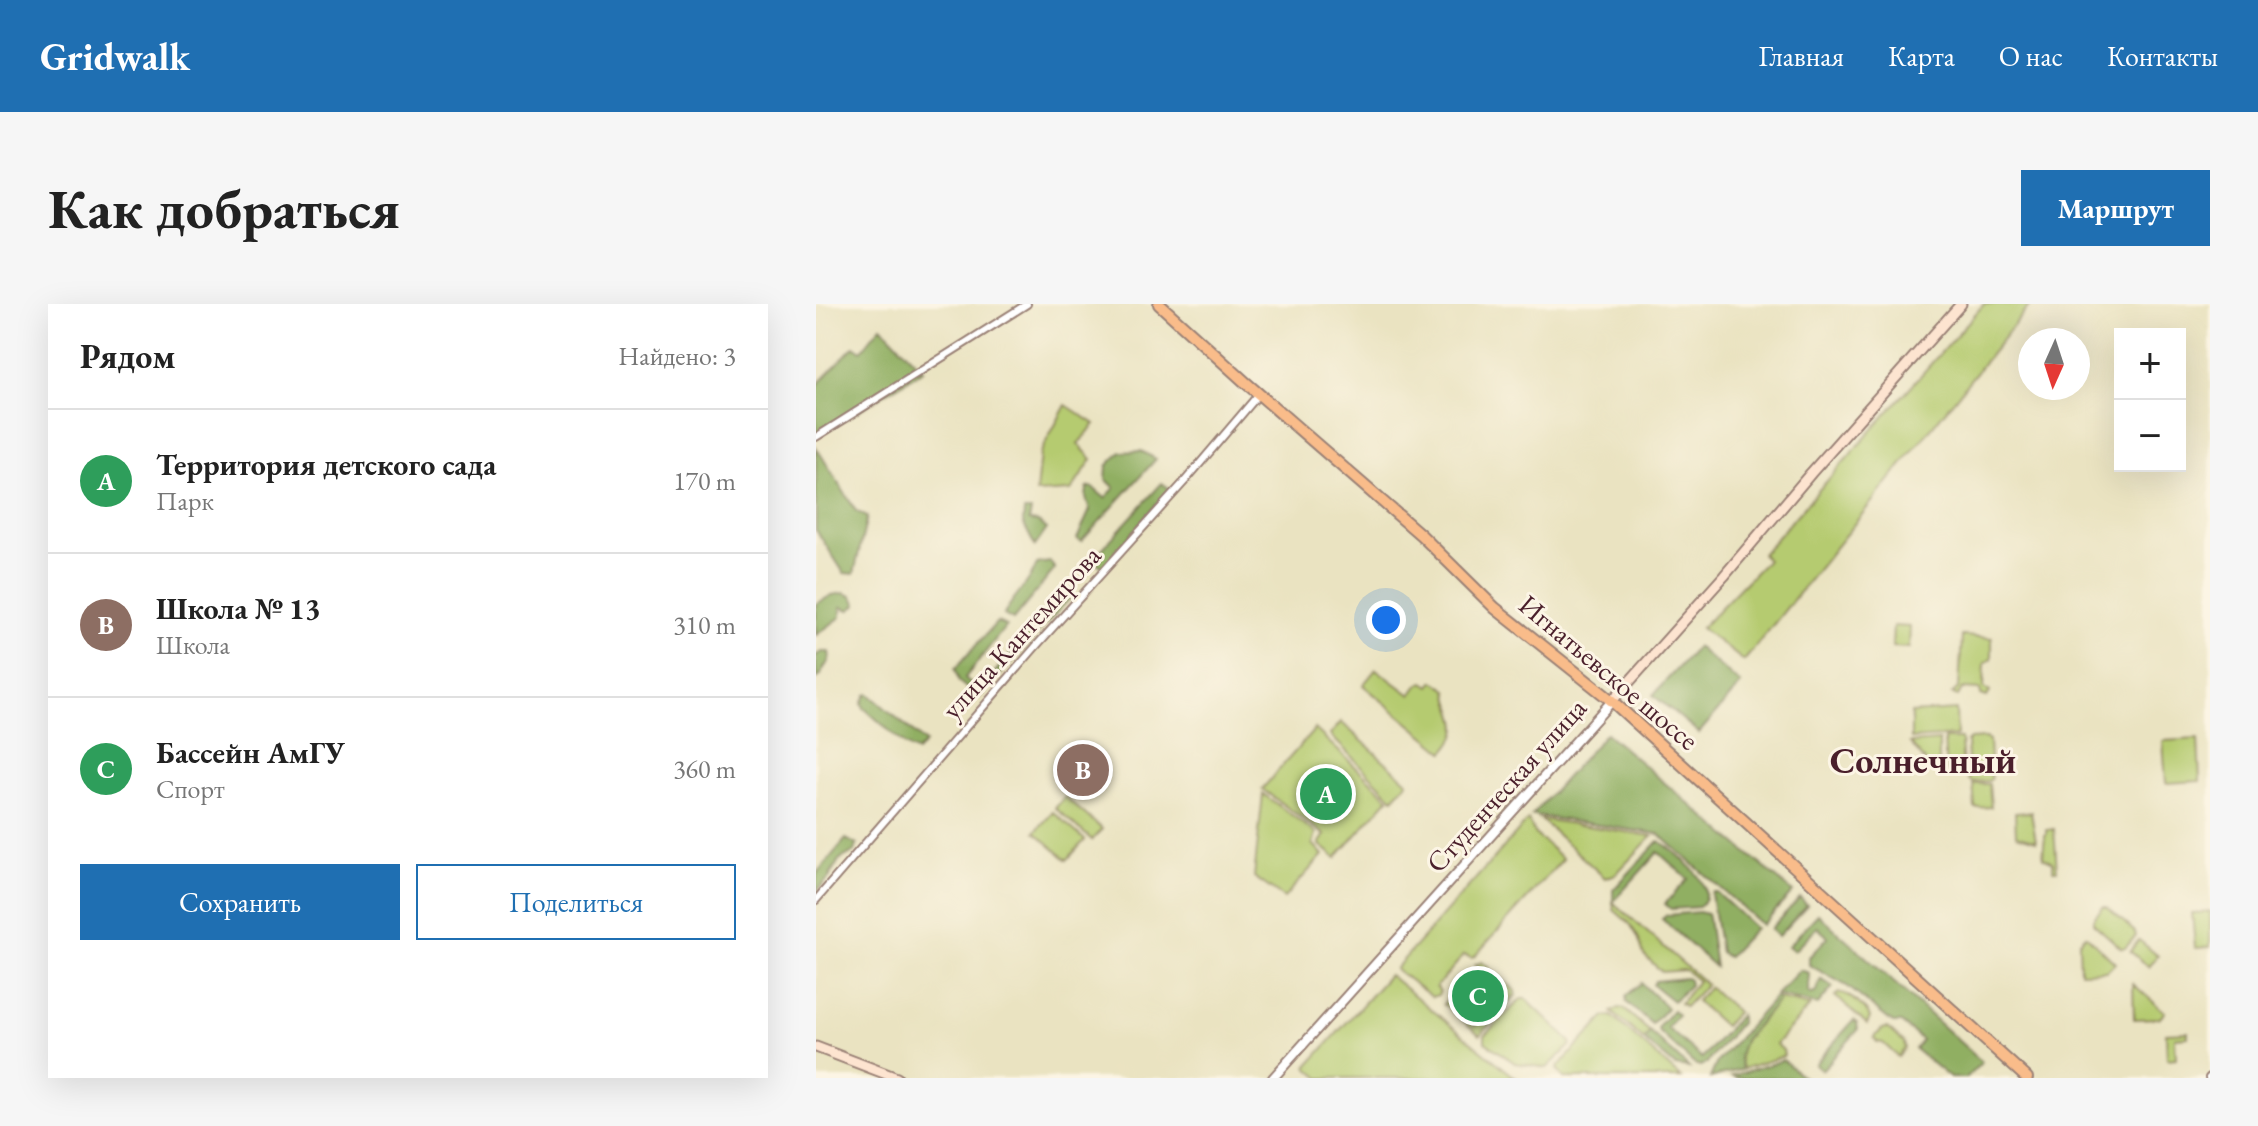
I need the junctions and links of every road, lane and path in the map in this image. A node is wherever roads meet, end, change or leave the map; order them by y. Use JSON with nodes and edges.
{"nodes":[{"id":1,"x":1027,"y":304,"type":"edge"},
{"id":2,"x":1159,"y":304,"type":"edge"},
{"id":3,"x":1961,"y":304,"type":"edge"},
{"id":4,"x":1259,"y":393,"type":"junction"},
{"id":5,"x":816,"y":437,"type":"edge"},
{"id":6,"x":1612,"y":701,"type":"junction"},
{"id":7,"x":816,"y":900,"type":"edge"},
{"id":8,"x":816,"y":1047,"type":"edge"},
{"id":9,"x":897,"y":1078,"type":"edge"},
{"id":10,"x":1273,"y":1078,"type":"edge"},
{"id":11,"x":2027,"y":1078,"type":"edge"}],
"edges":[{"from":1,"to":5,"type":"street"},
{"from":2,"to":4,"type":"main road","name":"Игнатьевское шоссе"},
{"from":3,"to":6,"type":"main road","name":"Студенческая улица"},
{"from":4,"to":6,"type":"main road","name":"Игнатьевское шоссе"},
{"from":4,"to":7,"type":"street","name":"улица Кантемирова"},
{"from":6,"to":10,"type":"street","name":"Студенческая улица"},
{"from":6,"to":11,"type":"main road","name":"Игнатьевское шоссе"},
{"from":8,"to":9,"type":"main road"}]}
